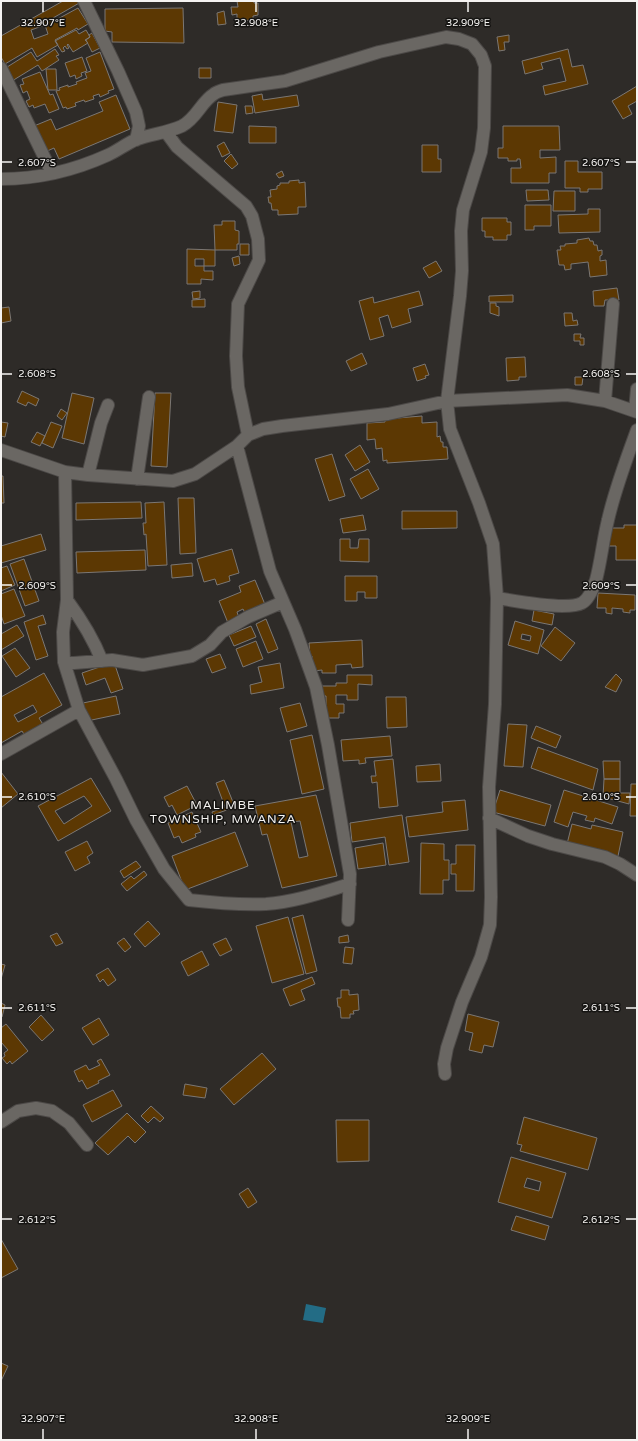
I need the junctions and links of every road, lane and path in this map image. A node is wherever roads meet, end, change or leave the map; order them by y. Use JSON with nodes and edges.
{"nodes":[{"id":1,"x":84,"y":1,"type":"edge"},
{"id":2,"x":1,"y":68,"type":"edge"},
{"id":3,"x":166,"y":132,"type":"junction"},
{"id":4,"x":136,"y":140,"type":"junction"},
{"id":5,"x":52,"y":173,"type":"junction"},
{"id":6,"x":1,"y":179,"type":"edge"},
{"id":7,"x":613,"y":304,"type":"dead end"},
{"id":8,"x":637,"y":389,"type":"edge"},
{"id":9,"x":149,"y":397,"type":"dead end"},
{"id":10,"x":447,"y":401,"type":"junction"},
{"id":11,"x":606,"y":401,"type":"junction"},
{"id":12,"x":108,"y":406,"type":"dead end"},
{"id":13,"x":636,"y":411,"type":"edge"},
{"id":14,"x":637,"y":430,"type":"edge"},
{"id":15,"x":248,"y":435,"type":"junction"},
{"id":16,"x":237,"y":446,"type":"junction"},
{"id":17,"x":1,"y":450,"type":"edge"},
{"id":18,"x":66,"y":472,"type":"junction"},
{"id":19,"x":88,"y":476,"type":"junction"},
{"id":20,"x":137,"y":480,"type":"junction"},
{"id":21,"x":497,"y":598,"type":"junction"},
{"id":22,"x":67,"y":600,"type":"junction"},
{"id":23,"x":283,"y":602,"type":"junction"},
{"id":24,"x":102,"y":660,"type":"junction"},
{"id":25,"x":64,"y":662,"type":"junction"},
{"id":26,"x":79,"y":710,"type":"junction"},
{"id":27,"x":1,"y":754,"type":"edge"},
{"id":28,"x":489,"y":818,"type":"junction"},
{"id":29,"x":637,"y":875,"type":"edge"},
{"id":30,"x":350,"y":884,"type":"junction"},
{"id":31,"x":348,"y":920,"type":"dead end"},
{"id":32,"x":445,"y":1074,"type":"dead end"},
{"id":33,"x":1,"y":1122,"type":"edge"},
{"id":34,"x":87,"y":1145,"type":"dead end"}],
"edges":[{"from":1,"to":4,"type":"street"},
{"from":2,"to":5,"type":"street"},
{"from":3,"to":4,"type":"street"},
{"from":3,"to":10,"type":"street"},
{"from":3,"to":15,"type":"street"},
{"from":4,"to":5,"type":"street"},
{"from":5,"to":6,"type":"street"},
{"from":7,"to":11,"type":"street"},
{"from":8,"to":13,"type":"street"},
{"from":9,"to":20,"type":"street"},
{"from":10,"to":11,"type":"street"},
{"from":10,"to":15,"type":"street"},
{"from":10,"to":21,"type":"street"},
{"from":11,"to":13,"type":"street"},
{"from":12,"to":19,"type":"street"},
{"from":14,"to":21,"type":"street"},
{"from":15,"to":16,"type":"street"},
{"from":16,"to":20,"type":"street"},
{"from":16,"to":23,"type":"street"},
{"from":17,"to":18,"type":"street"},
{"from":18,"to":19,"type":"street"},
{"from":18,"to":22,"type":"street"},
{"from":19,"to":20,"type":"street"},
{"from":21,"to":28,"type":"street"},
{"from":22,"to":24,"type":"street"},
{"from":22,"to":25,"type":"street"},
{"from":23,"to":24,"type":"street"},
{"from":23,"to":30,"type":"street"},
{"from":24,"to":25,"type":"street"},
{"from":25,"to":26,"type":"street"},
{"from":26,"to":27,"type":"street"},
{"from":26,"to":30,"type":"street"},
{"from":28,"to":29,"type":"street"},
{"from":28,"to":32,"type":"street"},
{"from":30,"to":31,"type":"street"},
{"from":33,"to":34,"type":"street"}]}
